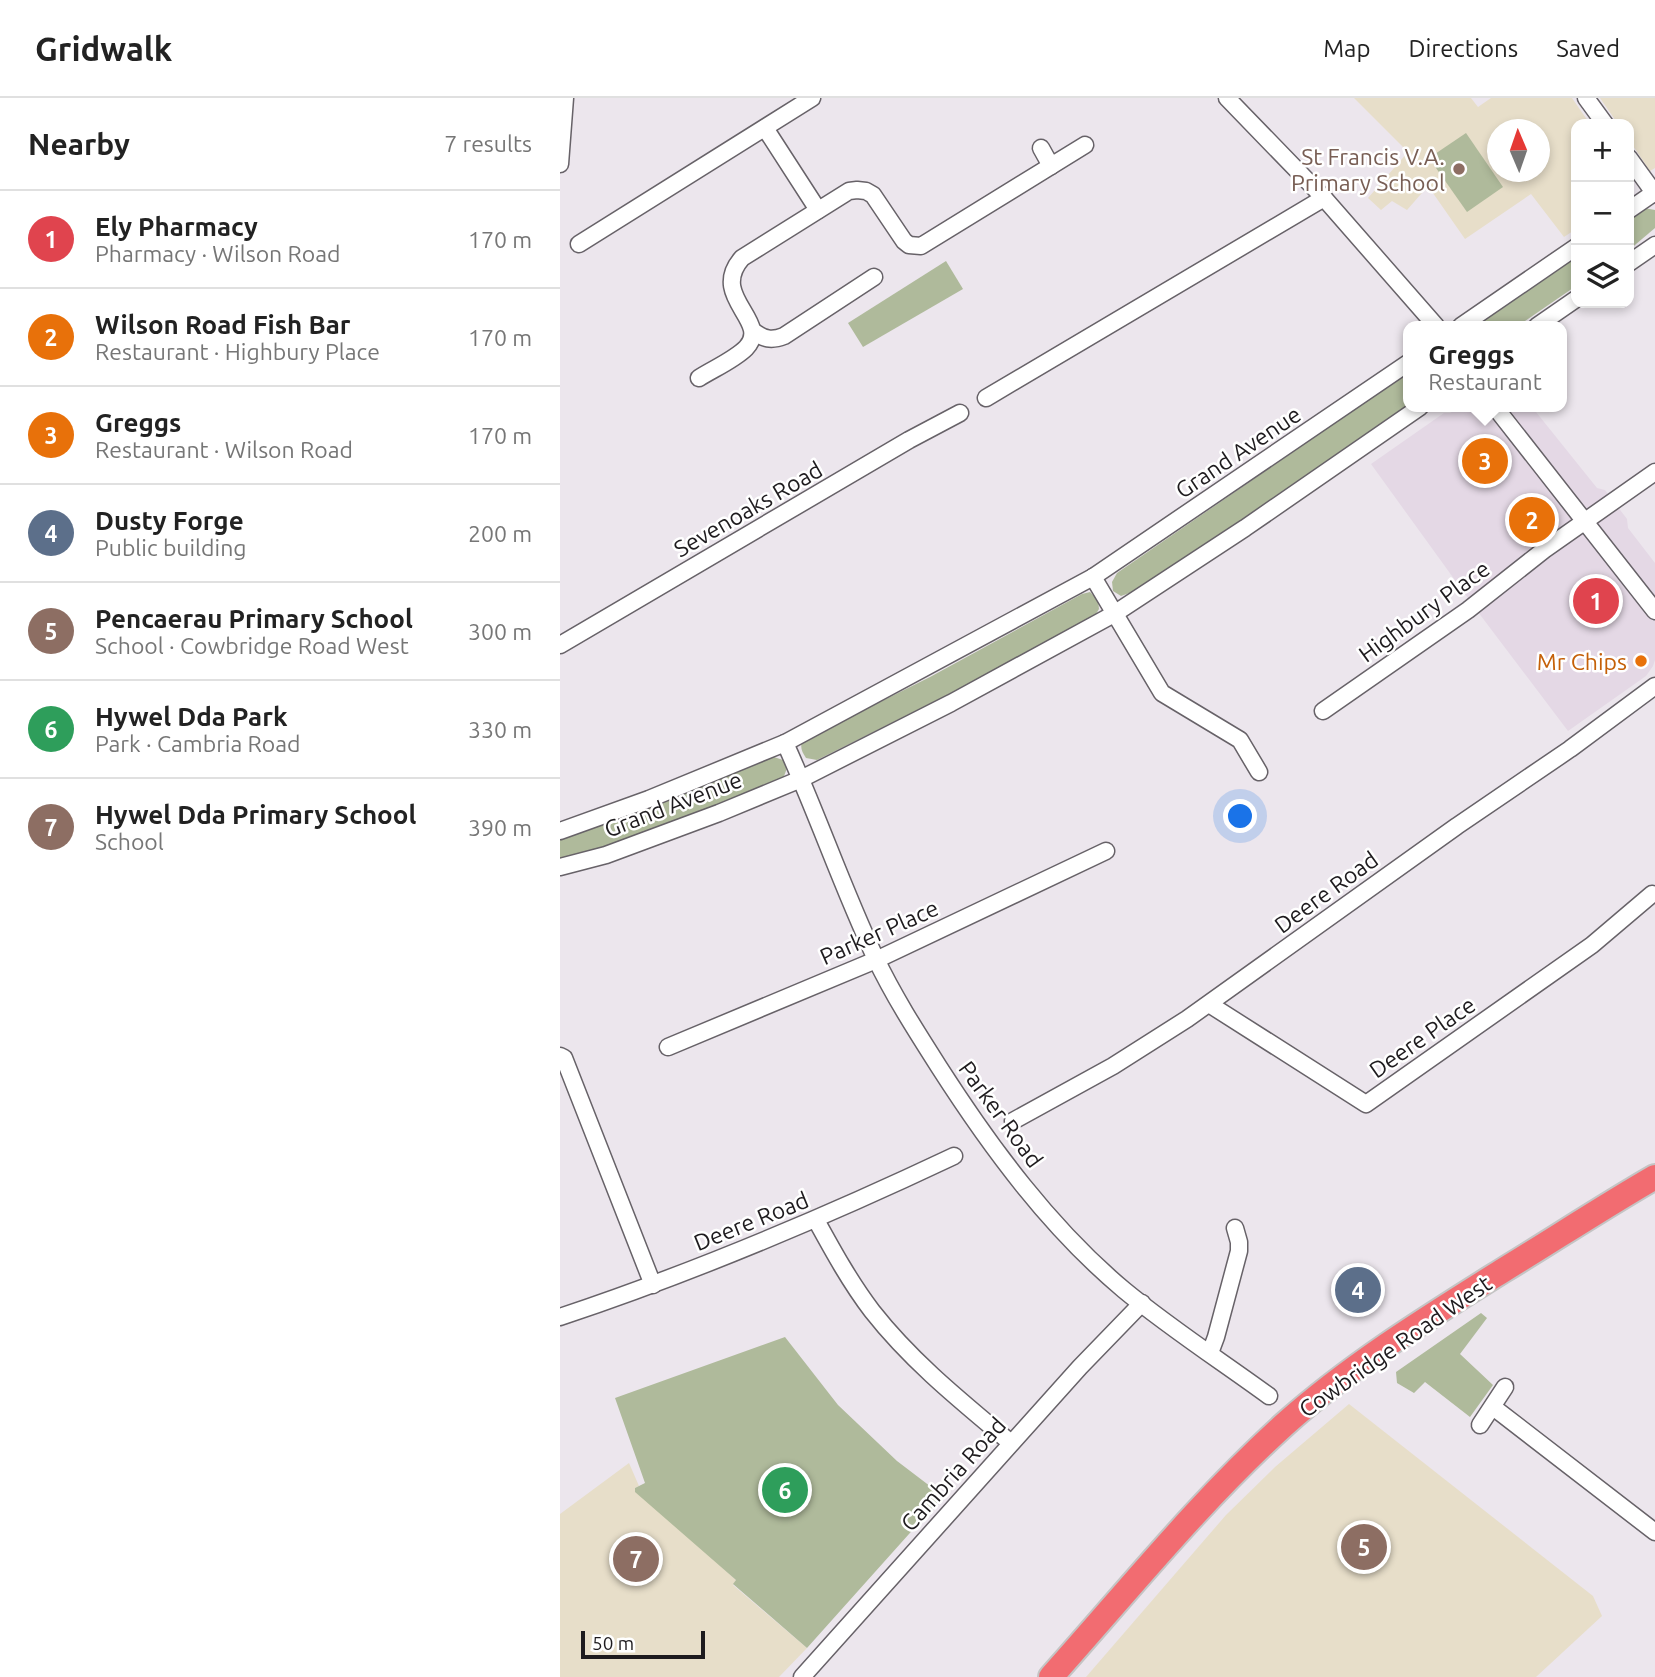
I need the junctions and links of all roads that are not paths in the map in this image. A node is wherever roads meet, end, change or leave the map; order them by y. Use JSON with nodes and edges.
{"nodes":[{"id":1,"x":565,"y":98,"type":"edge"},
{"id":2,"x":812,"y":98,"type":"edge"},
{"id":3,"x":1227,"y":98,"type":"edge"},
{"id":4,"x":1586,"y":98,"type":"edge"},
{"id":5,"x":1601,"y":119,"type":"edge"},
{"id":6,"x":765,"y":128,"type":"junction"},
{"id":7,"x":1085,"y":145,"type":"dead end"},
{"id":8,"x":1041,"y":148,"type":"dead end"},
{"id":9,"x":560,"y":164,"type":"edge"},
{"id":10,"x":1634,"y":165,"type":"edge"},
{"id":11,"x":1051,"y":166,"type":"junction"},
{"id":12,"x":1655,"y":193,"type":"edge"},
{"id":13,"x":1324,"y":198,"type":"junction"},
{"id":14,"x":1634,"y":207,"type":"edge"},
{"id":15,"x":817,"y":210,"type":"junction"},
{"id":16,"x":579,"y":244,"type":"dead end"},
{"id":17,"x":1655,"y":245,"type":"edge"},
{"id":18,"x":1571,"y":250,"type":"edge"},
{"id":19,"x":1634,"y":260,"type":"edge"},
{"id":20,"x":874,"y":277,"type":"dead end"},
{"id":21,"x":1571,"y":302,"type":"edge"},
{"id":22,"x":1432,"y":321,"type":"edge"},
{"id":23,"x":1468,"y":321,"type":"edge"},
{"id":24,"x":1544,"y":321,"type":"edge"},
{"id":25,"x":753,"y":331,"type":"junction"},
{"id":26,"x":1403,"y":366,"type":"edge"},
{"id":27,"x":699,"y":378,"type":"dead end"},
{"id":28,"x":986,"y":398,"type":"dead end"},
{"id":29,"x":1413,"y":412,"type":"edge"},
{"id":30,"x":1499,"y":412,"type":"edge"},
{"id":31,"x":960,"y":413,"type":"dead end"},
{"id":32,"x":1655,"y":472,"type":"edge"},
{"id":33,"x":1585,"y":522,"type":"junction"},
{"id":34,"x":1093,"y":577,"type":"junction"},
{"id":35,"x":1655,"y":611,"type":"edge"},
{"id":36,"x":1114,"y":614,"type":"junction"},
{"id":37,"x":560,"y":645,"type":"edge"},
{"id":38,"x":1655,"y":685,"type":"edge"},
{"id":39,"x":1323,"y":711,"type":"dead end"},
{"id":40,"x":785,"y":743,"type":"junction"},
{"id":41,"x":1259,"y":772,"type":"dead end"},
{"id":42,"x":801,"y":779,"type":"junction"},
{"id":43,"x":560,"y":831,"type":"edge"},
{"id":44,"x":1106,"y":851,"type":"dead end"},
{"id":45,"x":560,"y":867,"type":"edge"},
{"id":46,"x":1652,"y":894,"type":"dead end"},
{"id":47,"x":876,"y":960,"type":"junction"},
{"id":48,"x":1209,"y":1004,"type":"junction"},
{"id":49,"x":668,"y":1047,"type":"dead end"},
{"id":50,"x":560,"y":1056,"type":"edge"},
{"id":51,"x":1013,"y":1121,"type":"dead end"},
{"id":52,"x":954,"y":1156,"type":"dead end"},
{"id":53,"x":1655,"y":1177,"type":"edge"},
{"id":54,"x":816,"y":1220,"type":"junction"},
{"id":55,"x":1235,"y":1228,"type":"dead end"},
{"id":56,"x":653,"y":1285,"type":"junction"},
{"id":57,"x":1142,"y":1303,"type":"junction"},
{"id":58,"x":560,"y":1317,"type":"edge"},
{"id":59,"x":1210,"y":1353,"type":"junction"},
{"id":60,"x":1505,"y":1387,"type":"dead end"},
{"id":61,"x":1269,"y":1396,"type":"dead end"},
{"id":62,"x":1493,"y":1408,"type":"junction"},
{"id":63,"x":1480,"y":1425,"type":"dead end"},
{"id":64,"x":1011,"y":1443,"type":"junction"},
{"id":65,"x":1655,"y":1532,"type":"edge"},
{"id":66,"x":802,"y":1677,"type":"edge"},
{"id":67,"x":1051,"y":1677,"type":"edge"}],
"edges":[{"from":1,"to":9,"type":"street"},
{"from":2,"to":6,"type":"street"},
{"from":3,"to":13,"type":"street"},
{"from":4,"to":5,"type":"street"},
{"from":6,"to":15,"type":"street"},
{"from":6,"to":16,"type":"street"},
{"from":7,"to":11,"type":"street"},
{"from":8,"to":11,"type":"street"},
{"from":10,"to":12,"type":"street"},
{"from":11,"to":15,"type":"street"},
{"from":12,"to":14,"type":"street"},
{"from":13,"to":22,"type":"street"},
{"from":13,"to":28,"type":"street"},
{"from":15,"to":25,"type":"street"},
{"from":17,"to":19,"type":"street"},
{"from":18,"to":23,"type":"street"},
{"from":20,"to":25,"type":"street"},
{"from":21,"to":24,"type":"street"},
{"from":25,"to":27,"type":"street"},
{"from":26,"to":34,"type":"street","name":"Grand Avenue"},
{"from":29,"to":36,"type":"street","name":"Grand Avenue"},
{"from":30,"to":33,"type":"street"},
{"from":31,"to":37,"type":"street","name":"Sevenoaks Road"},
{"from":32,"to":33,"type":"street","name":"Highbury Place"},
{"from":33,"to":35,"type":"street"},
{"from":33,"to":39,"type":"street","name":"Highbury Place"},
{"from":34,"to":36,"type":"street"},
{"from":34,"to":40,"type":"street","name":"Grand Avenue"},
{"from":36,"to":41,"type":"street"},
{"from":36,"to":42,"type":"street","name":"Grand Avenue"},
{"from":38,"to":48,"type":"street","name":"Deere Road"},
{"from":40,"to":42,"type":"street"},
{"from":40,"to":43,"type":"street","name":"Grand Avenue"},
{"from":42,"to":45,"type":"street","name":"Grand Avenue"},
{"from":42,"to":47,"type":"street","name":"Parker Road"},
{"from":44,"to":47,"type":"street","name":"Parker Place"},
{"from":46,"to":48,"type":"street","name":"Deere Place"},
{"from":47,"to":49,"type":"street","name":"Parker Place"},
{"from":47,"to":57,"type":"street","name":"Parker Road"},
{"from":48,"to":51,"type":"street","name":"Deere Road"},
{"from":50,"to":56,"type":"street"},
{"from":52,"to":54,"type":"street","name":"Deere Road"},
{"from":53,"to":67,"type":"highway","name":"Cowbridge Road West"},
{"from":54,"to":56,"type":"street","name":"Deere Road"},
{"from":54,"to":64,"type":"street"},
{"from":55,"to":59,"type":"street"},
{"from":56,"to":58,"type":"street","name":"Deere Road"},
{"from":57,"to":59,"type":"street","name":"Parker Road"},
{"from":57,"to":64,"type":"street","name":"Cambria Road"},
{"from":59,"to":61,"type":"street","name":"Parker Road"},
{"from":60,"to":62,"type":"street"},
{"from":62,"to":63,"type":"street"},
{"from":62,"to":65,"type":"street"},
{"from":64,"to":66,"type":"street","name":"Cambria Road"}]}
